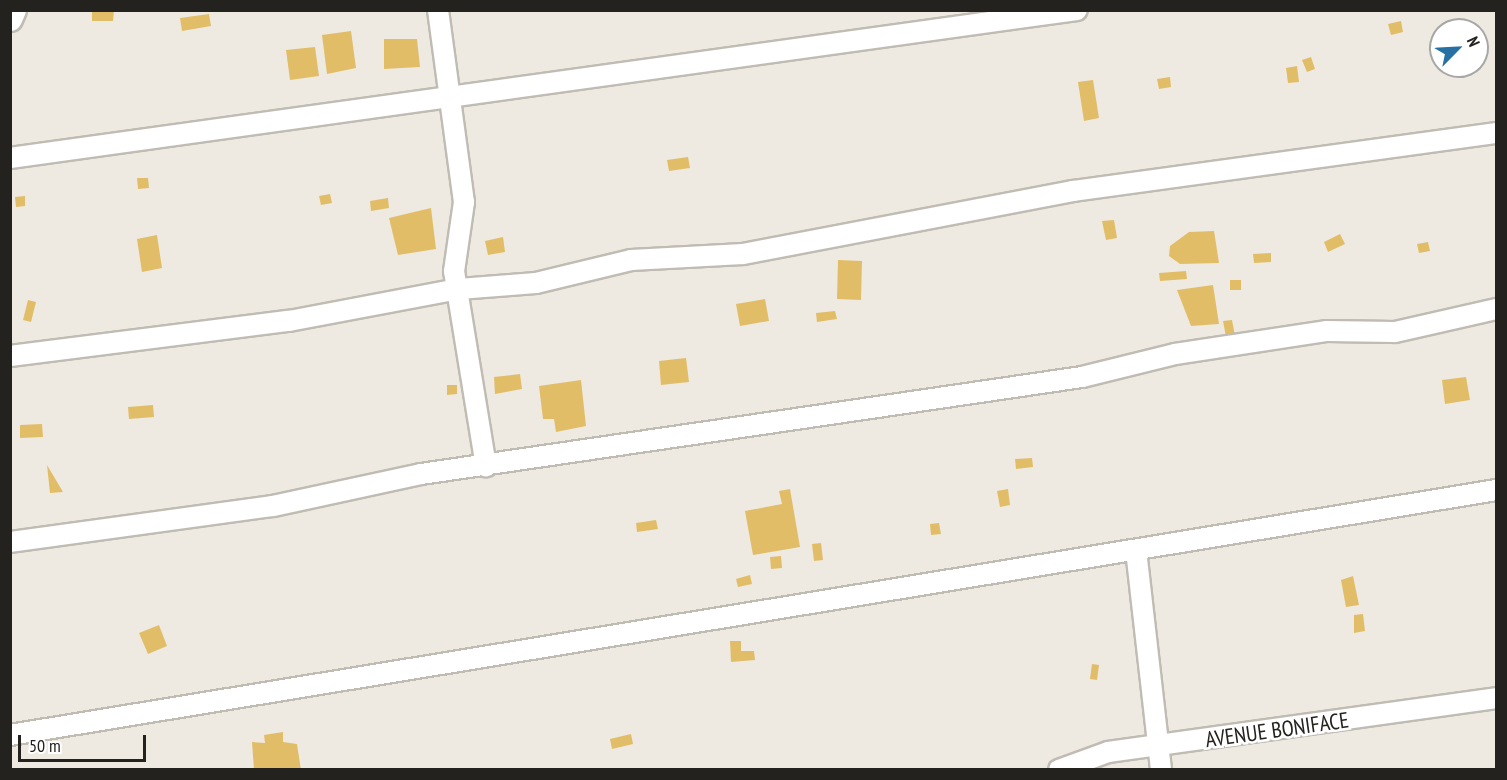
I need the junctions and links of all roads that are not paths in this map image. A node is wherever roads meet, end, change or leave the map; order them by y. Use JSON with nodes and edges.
{"nodes":[{"id":1,"x":14,"y":10,"type":"edge"},
{"id":2,"x":438,"y":10,"type":"edge"},
{"id":3,"x":1077,"y":10,"type":"edge"},
{"id":4,"x":10,"y":19,"type":"edge"},
{"id":5,"x":453,"y":99,"type":"junction"},
{"id":6,"x":1497,"y":133,"type":"edge"},
{"id":7,"x":10,"y":158,"type":"edge"},
{"id":8,"x":459,"y":289,"type":"junction"},
{"id":9,"x":1497,"y":309,"type":"edge"},
{"id":10,"x":10,"y":356,"type":"edge"},
{"id":11,"x":486,"y":466,"type":"junction"},
{"id":12,"x":1497,"y":490,"type":"edge"},
{"id":13,"x":10,"y":542,"type":"edge"},
{"id":14,"x":1136,"y":550,"type":"junction"},
{"id":15,"x":1497,"y":698,"type":"edge"},
{"id":16,"x":10,"y":735,"type":"edge"},
{"id":17,"x":1159,"y":746,"type":"junction"},
{"id":18,"x":1059,"y":770,"type":"edge"},
{"id":19,"x":1161,"y":770,"type":"edge"}],
"edges":[{"from":1,"to":4,"type":"street"},
{"from":2,"to":5,"type":"street"},
{"from":3,"to":5,"type":"street"},
{"from":5,"to":7,"type":"street"},
{"from":5,"to":8,"type":"street"},
{"from":6,"to":8,"type":"street"},
{"from":8,"to":10,"type":"street"},
{"from":8,"to":11,"type":"street"},
{"from":9,"to":11,"type":"street"},
{"from":11,"to":13,"type":"street"},
{"from":12,"to":14,"type":"street"},
{"from":14,"to":16,"type":"street"},
{"from":14,"to":17,"type":"street"},
{"from":15,"to":17,"type":"street","name":"AVENUE BONIFACE"},
{"from":17,"to":18,"type":"street","name":"AVENUE BONIFACE"},
{"from":17,"to":19,"type":"street"}]}
